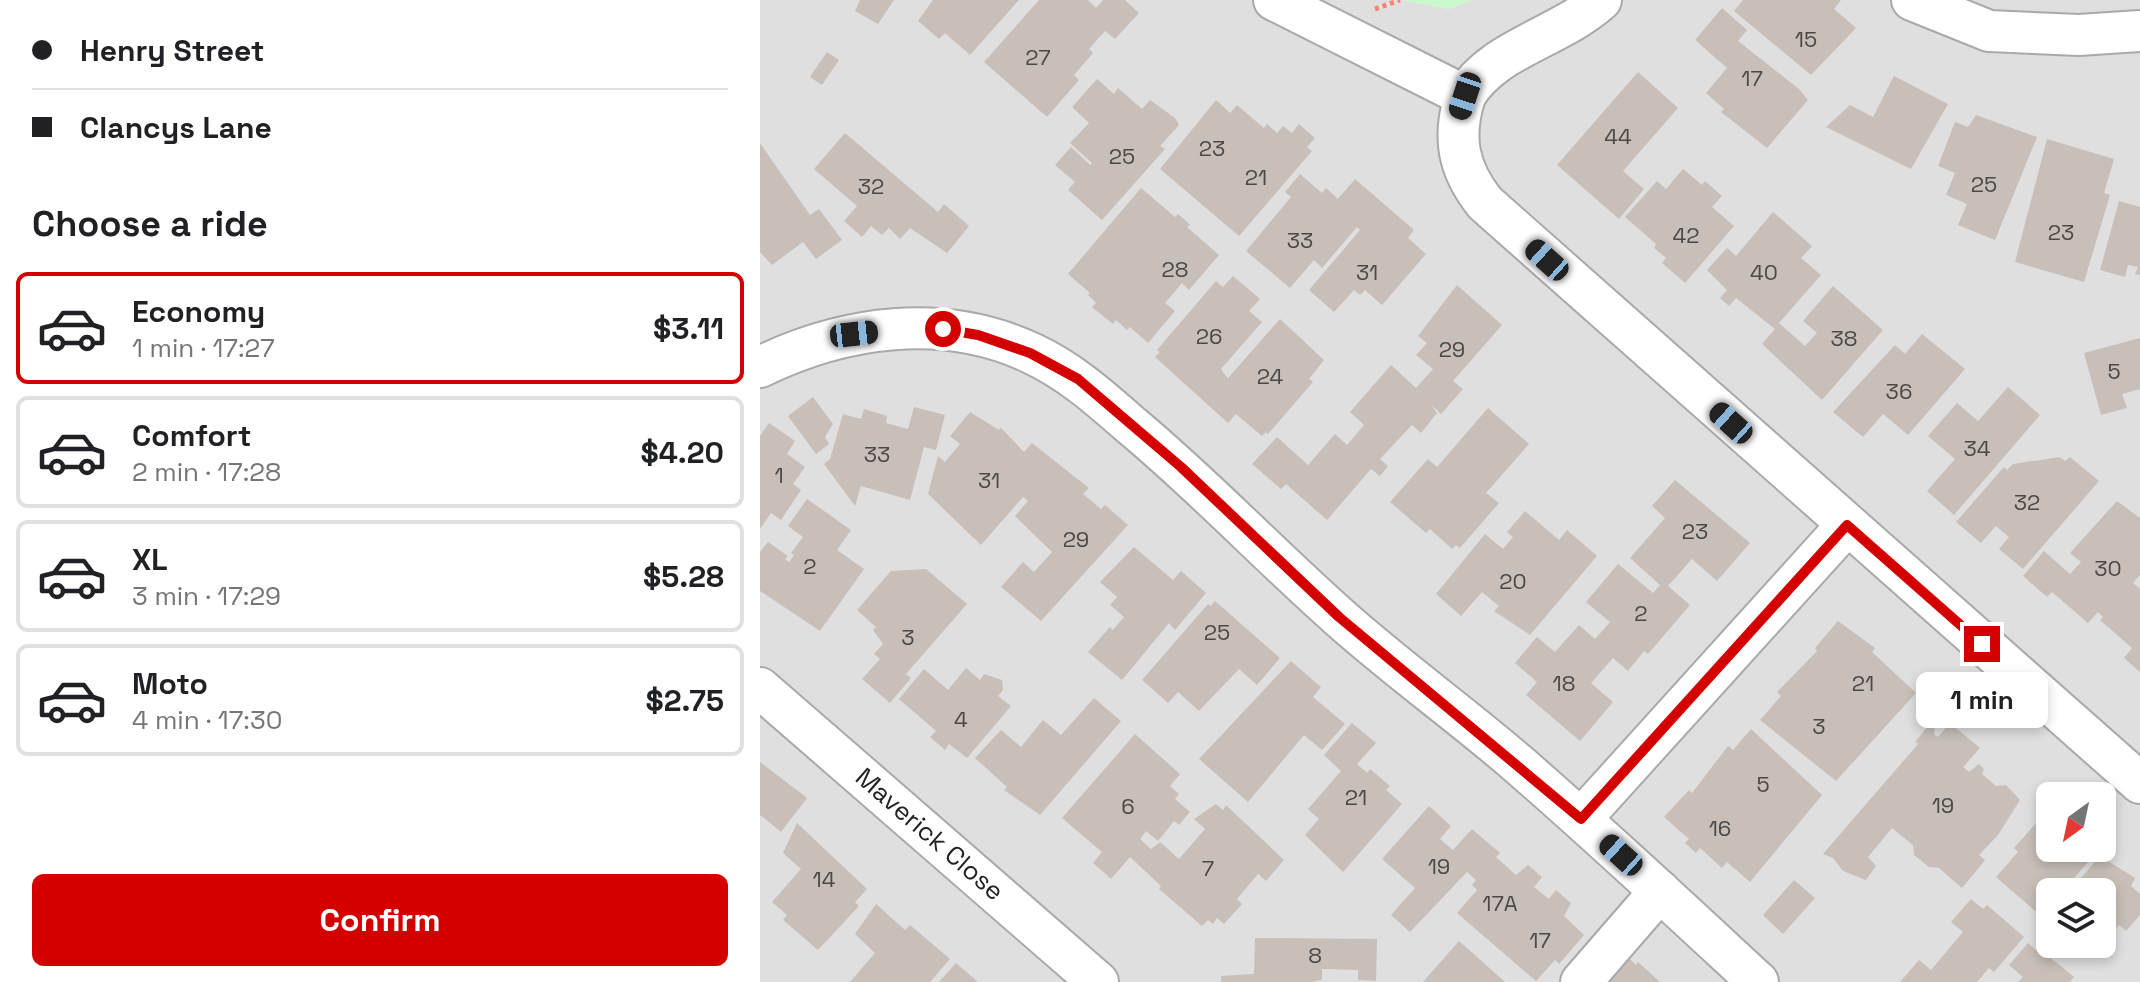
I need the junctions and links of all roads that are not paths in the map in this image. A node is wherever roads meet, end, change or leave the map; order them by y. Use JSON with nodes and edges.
{"nodes":[{"id":1,"x":1274,"y":0,"type":"edge"},
{"id":2,"x":1601,"y":0,"type":"edge"},
{"id":3,"x":1912,"y":0,"type":"edge"},
{"id":4,"x":2140,"y":31,"type":"edge"},
{"id":5,"x":1465,"y":96,"type":"junction"},
{"id":6,"x":760,"y":367,"type":"edge"},
{"id":7,"x":1847,"y":525,"type":"junction"},
{"id":8,"x":760,"y":688,"type":"edge"},
{"id":9,"x":2140,"y":783,"type":"edge"},
{"id":10,"x":1581,"y":819,"type":"junction"},
{"id":11,"x":1660,"y":891,"type":"junction"},
{"id":12,"x":1098,"y":982,"type":"edge"},
{"id":13,"x":1581,"y":982,"type":"edge"},
{"id":14,"x":1758,"y":982,"type":"edge"}],
"edges":[{"from":1,"to":5,"type":"street"},
{"from":2,"to":5,"type":"street"},
{"from":3,"to":4,"type":"street"},
{"from":5,"to":7,"type":"street"},
{"from":6,"to":10,"type":"street"},
{"from":7,"to":9,"type":"street"},
{"from":7,"to":10,"type":"street"},
{"from":8,"to":12,"type":"street","name":"Maverick Close"},
{"from":10,"to":11,"type":"street"},
{"from":11,"to":13,"type":"street"},
{"from":11,"to":14,"type":"street"}]}
